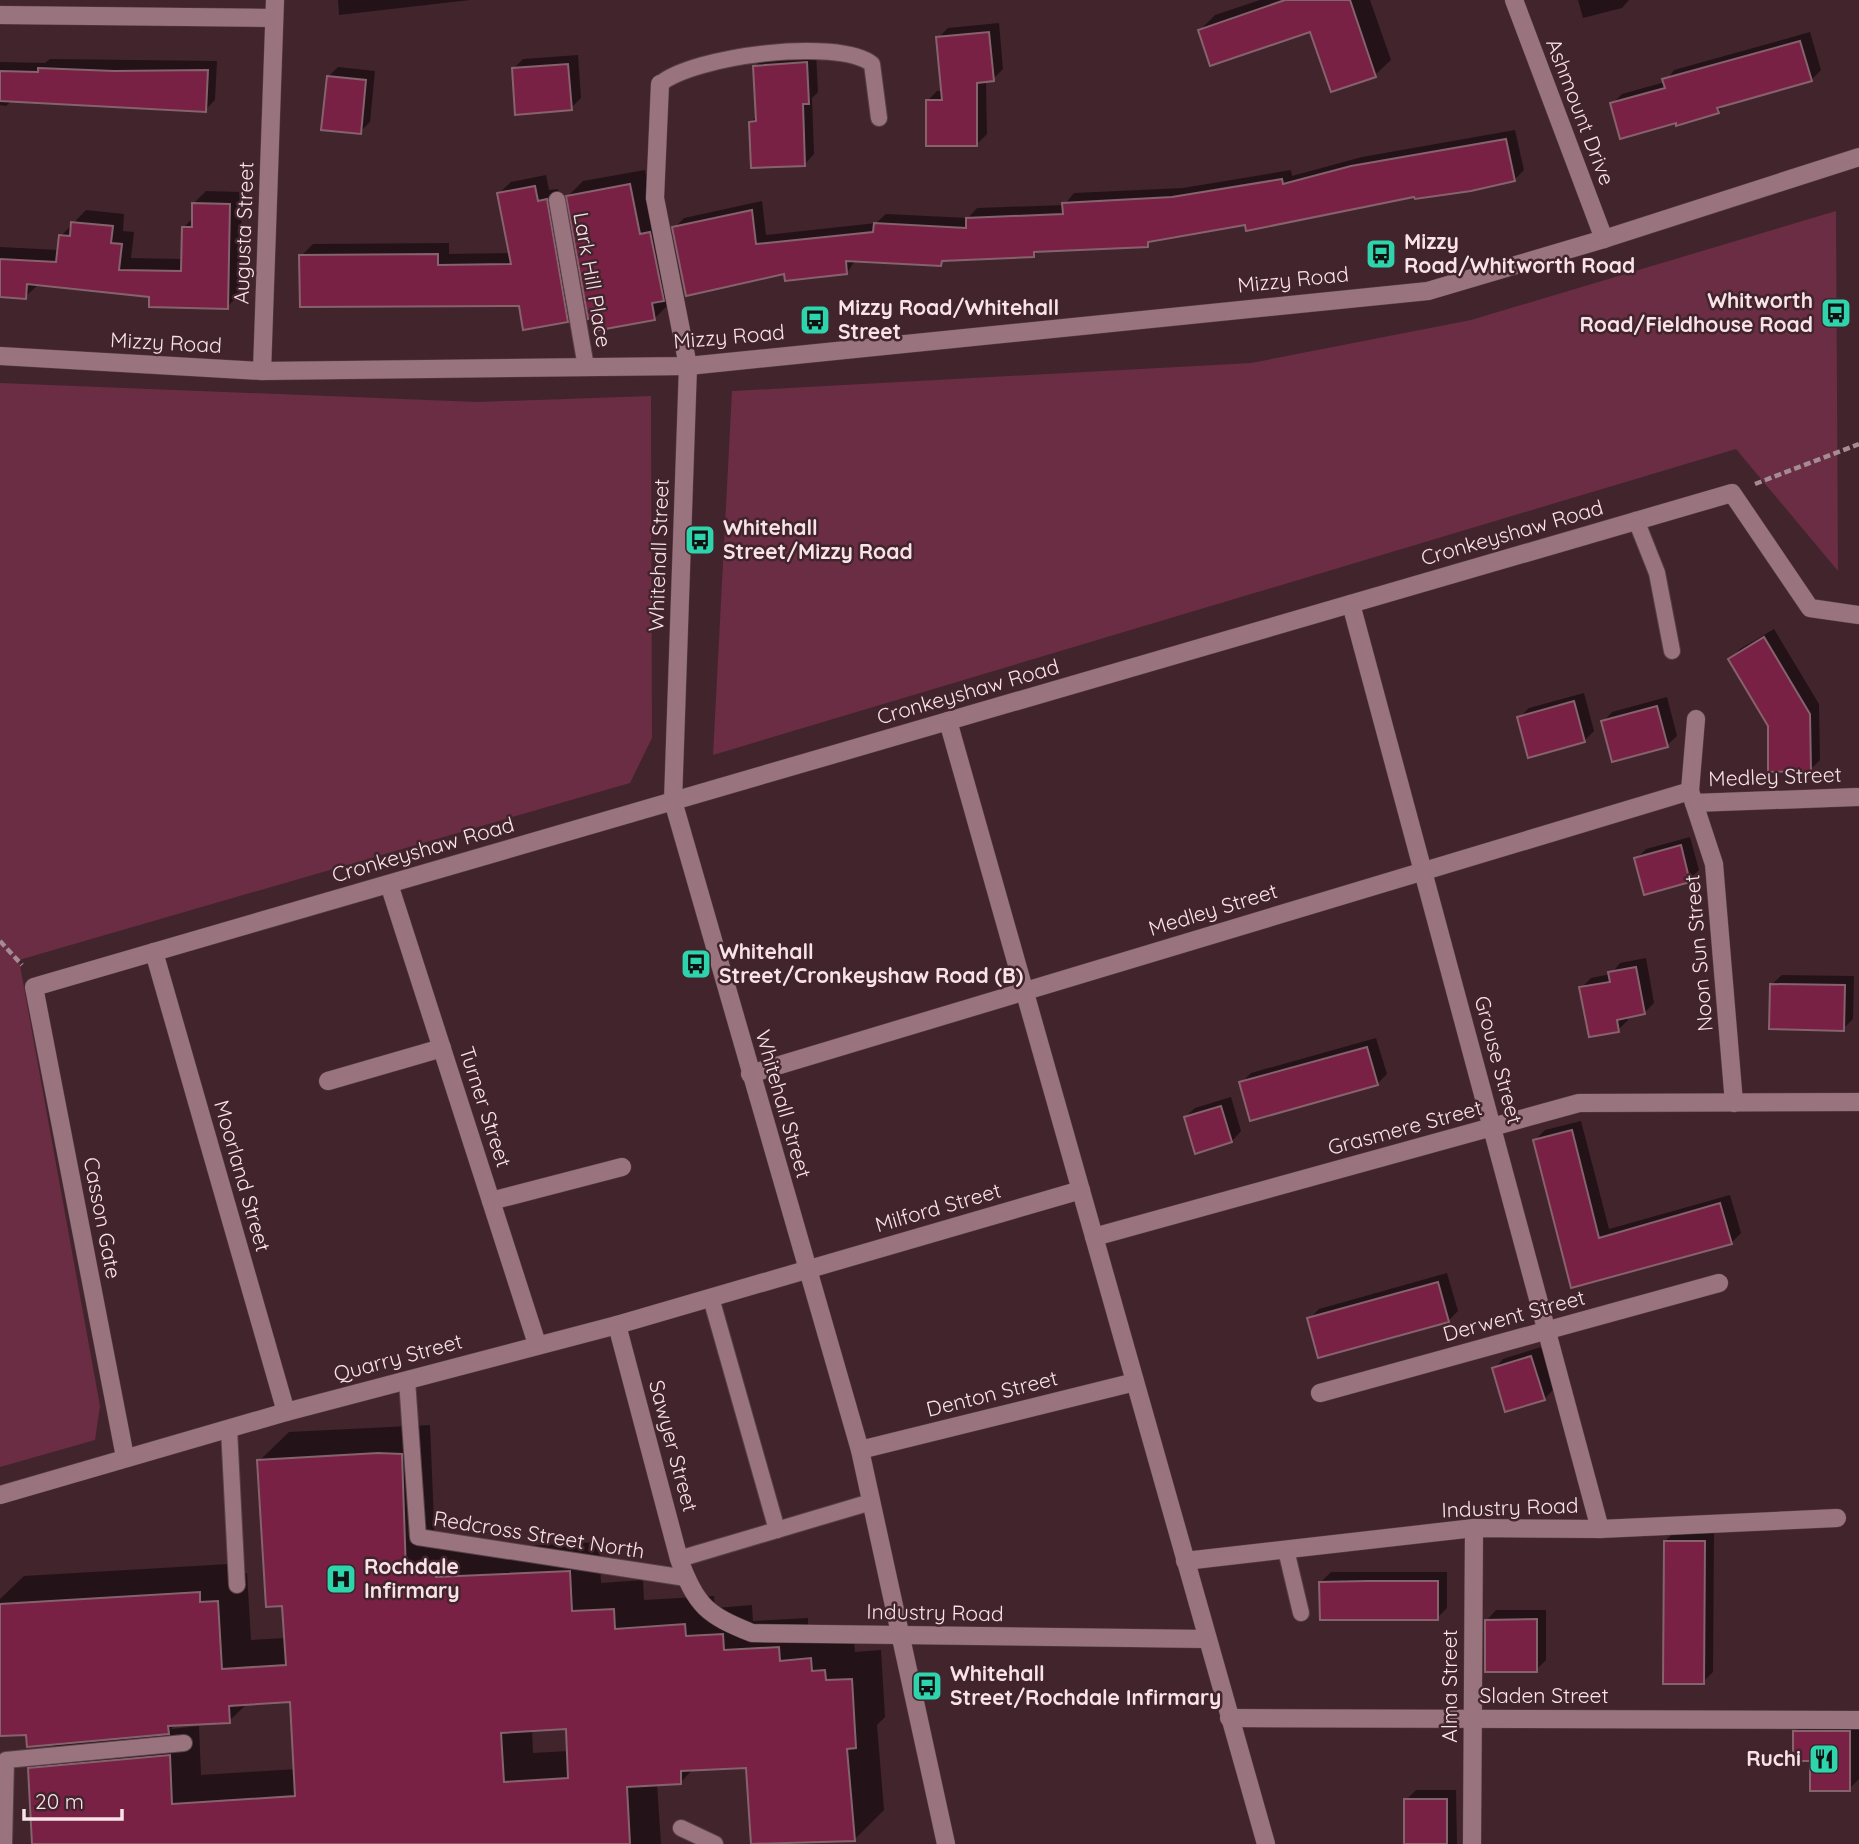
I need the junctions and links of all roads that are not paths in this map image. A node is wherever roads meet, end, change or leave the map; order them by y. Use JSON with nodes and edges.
{"nodes":[{"id":1,"x":1514,"y":0,"type":"edge"},
{"id":2,"x":274,"y":9,"type":"edge"},
{"id":3,"x":0,"y":15,"type":"edge"},
{"id":4,"x":660,"y":84,"type":"joint"},
{"id":5,"x":878,"y":118,"type":"dead end"},
{"id":6,"x":1859,"y":157,"type":"edge"},
{"id":7,"x":557,"y":200,"type":"dead end"},
{"id":8,"x":1604,"y":239,"type":"junction"},
{"id":9,"x":0,"y":356,"type":"edge"},
{"id":10,"x":688,"y":366,"type":"junction"},
{"id":11,"x":586,"y":367,"type":"junction"},
{"id":12,"x":262,"y":371,"type":"junction"},
{"id":13,"x":1636,"y":520,"type":"junction"},
{"id":14,"x":1351,"y":604,"type":"junction"},
{"id":15,"x":1859,"y":615,"type":"edge"},
{"id":16,"x":1672,"y":651,"type":"dead end"},
{"id":17,"x":1696,"y":719,"type":"dead end"},
{"id":18,"x":948,"y":721,"type":"junction"},
{"id":19,"x":1692,"y":797,"type":"junction"},
{"id":20,"x":1857,"y":797,"type":"dead end"},
{"id":21,"x":673,"y":801,"type":"junction"},
{"id":22,"x":1423,"y":871,"type":"junction"},
{"id":23,"x":389,"y":884,"type":"junction"},
{"id":24,"x":154,"y":952,"type":"junction"},
{"id":25,"x":34,"y":987,"type":"joint"},
{"id":26,"x":1024,"y":991,"type":"junction"},
{"id":27,"x":442,"y":1048,"type":"junction"},
{"id":28,"x":750,"y":1074,"type":"junction"},
{"id":29,"x":328,"y":1081,"type":"dead end"},
{"id":30,"x":1859,"y":1102,"type":"edge"},
{"id":31,"x":1734,"y":1103,"type":"junction"},
{"id":32,"x":1492,"y":1127,"type":"junction"},
{"id":33,"x":622,"y":1167,"type":"dead end"},
{"id":34,"x":1080,"y":1190,"type":"junction"},
{"id":35,"x":491,"y":1201,"type":"junction"},
{"id":36,"x":1094,"y":1237,"type":"junction"},
{"id":37,"x":809,"y":1269,"type":"junction"},
{"id":38,"x":1719,"y":1283,"type":"dead end"},
{"id":39,"x":712,"y":1298,"type":"junction"},
{"id":40,"x":617,"y":1325,"type":"junction"},
{"id":41,"x":1547,"y":1331,"type":"junction"},
{"id":42,"x":537,"y":1344,"type":"junction"},
{"id":43,"x":407,"y":1380,"type":"junction"},
{"id":44,"x":1135,"y":1382,"type":"junction"},
{"id":45,"x":1320,"y":1393,"type":"dead end"},
{"id":46,"x":286,"y":1412,"type":"junction"},
{"id":47,"x":229,"y":1429,"type":"junction"},
{"id":48,"x":860,"y":1450,"type":"junction"},
{"id":49,"x":125,"y":1457,"type":"junction"},
{"id":50,"x":0,"y":1495,"type":"edge"},
{"id":51,"x":871,"y":1502,"type":"junction"},
{"id":52,"x":1837,"y":1518,"type":"dead end"},
{"id":53,"x":1474,"y":1528,"type":"junction"},
{"id":54,"x":1600,"y":1529,"type":"junction"},
{"id":55,"x":777,"y":1530,"type":"junction"},
{"id":56,"x":1286,"y":1550,"type":"junction"},
{"id":57,"x":679,"y":1559,"type":"junction"},
{"id":58,"x":1185,"y":1561,"type":"junction"},
{"id":59,"x":686,"y":1578,"type":"junction"},
{"id":60,"x":237,"y":1585,"type":"dead end"},
{"id":61,"x":1301,"y":1613,"type":"dead end"},
{"id":62,"x":898,"y":1636,"type":"junction"},
{"id":63,"x":1207,"y":1639,"type":"junction"},
{"id":64,"x":1229,"y":1718,"type":"junction"},
{"id":65,"x":1473,"y":1718,"type":"junction"},
{"id":66,"x":1859,"y":1720,"type":"edge"},
{"id":67,"x":184,"y":1743,"type":"dead end"},
{"id":68,"x":681,"y":1828,"type":"dead end"},
{"id":69,"x":4,"y":1844,"type":"edge"},
{"id":70,"x":715,"y":1844,"type":"edge"},
{"id":71,"x":946,"y":1844,"type":"edge"},
{"id":72,"x":1266,"y":1844,"type":"edge"},
{"id":73,"x":1472,"y":1844,"type":"edge"}],
"edges":[{"from":1,"to":8,"type":"street","name":"Ashmount Drive"},
{"from":2,"to":3,"type":"street"},
{"from":2,"to":12,"type":"street","name":"Augusta Street"},
{"from":4,"to":5,"type":"lane"},
{"from":4,"to":10,"type":"street","name":"Whitehall Street"},
{"from":6,"to":8,"type":"street","name":"Mizzy Road"},
{"from":7,"to":11,"type":"lane","name":"Lark Hill Place"},
{"from":8,"to":10,"type":"street","name":"Mizzy Road"},
{"from":9,"to":12,"type":"street","name":"Mizzy Road"},
{"from":10,"to":11,"type":"street","name":"Mizzy Road"},
{"from":10,"to":21,"type":"street","name":"Whitehall Street"},
{"from":11,"to":12,"type":"street","name":"Mizzy Road"},
{"from":13,"to":14,"type":"street","name":"Cronkeyshaw Road"},
{"from":13,"to":15,"type":"street","name":"Cronkeyshaw Road"},
{"from":13,"to":16,"type":"lane"},
{"from":14,"to":18,"type":"street","name":"Cronkeyshaw Road"},
{"from":14,"to":22,"type":"street","name":"Grouse Street"},
{"from":17,"to":19,"type":"street","name":"Noon Sun Street"},
{"from":18,"to":21,"type":"street","name":"Cronkeyshaw Road"},
{"from":18,"to":26,"type":"street"},
{"from":19,"to":20,"type":"street","name":"Medley Street"},
{"from":19,"to":22,"type":"street","name":"Medley Street"},
{"from":19,"to":31,"type":"street","name":"Noon Sun Street"},
{"from":21,"to":23,"type":"street","name":"Cronkeyshaw Road"},
{"from":21,"to":28,"type":"street","name":"Whitehall Street"},
{"from":22,"to":26,"type":"street","name":"Medley Street"},
{"from":22,"to":32,"type":"street","name":"Grouse Street"},
{"from":23,"to":24,"type":"street","name":"Cronkeyshaw Road"},
{"from":23,"to":27,"type":"street","name":"Turner Street"},
{"from":24,"to":25,"type":"street","name":"Cronkeyshaw Road"},
{"from":24,"to":46,"type":"street","name":"Moorland Street"},
{"from":25,"to":49,"type":"street","name":"Casson Gate"},
{"from":26,"to":28,"type":"street","name":"Medley Street"},
{"from":26,"to":34,"type":"street"},
{"from":27,"to":29,"type":"street"},
{"from":27,"to":35,"type":"street","name":"Turner Street"},
{"from":28,"to":37,"type":"street","name":"Whitehall Street"},
{"from":30,"to":31,"type":"street","name":"Grasmere Street"},
{"from":31,"to":32,"type":"street","name":"Grasmere Street"},
{"from":32,"to":36,"type":"street","name":"Grasmere Street"},
{"from":32,"to":41,"type":"street","name":"Grouse Street"},
{"from":33,"to":35,"type":"street"},
{"from":34,"to":36,"type":"street"},
{"from":34,"to":37,"type":"street","name":"Milford Street"},
{"from":35,"to":42,"type":"street","name":"Turner Street"},
{"from":36,"to":44,"type":"street"},
{"from":37,"to":39,"type":"street","name":"Quarry Street"},
{"from":37,"to":48,"type":"street","name":"Whitehall Street"},
{"from":38,"to":41,"type":"street","name":"Derwent Street"},
{"from":39,"to":40,"type":"street","name":"Quarry Street"},
{"from":39,"to":55,"type":"lane"},
{"from":40,"to":42,"type":"street","name":"Quarry Street"},
{"from":40,"to":57,"type":"street","name":"Sawyer Street"},
{"from":41,"to":45,"type":"street","name":"Derwent Street"},
{"from":41,"to":54,"type":"street","name":"Grouse Street"},
{"from":42,"to":43,"type":"street","name":"Quarry Street"},
{"from":43,"to":46,"type":"street","name":"Quarry Street"},
{"from":43,"to":59,"type":"lane","name":"Redcross Street North"},
{"from":44,"to":48,"type":"street","name":"Denton Street"},
{"from":44,"to":58,"type":"street"},
{"from":46,"to":47,"type":"street","name":"Quarry Street"},
{"from":47,"to":49,"type":"street","name":"Quarry Street"},
{"from":47,"to":60,"type":"lane"},
{"from":48,"to":51,"type":"street","name":"Whitehall Street"},
{"from":49,"to":50,"type":"street","name":"Quarry Street"},
{"from":51,"to":55,"type":"lane"},
{"from":51,"to":62,"type":"street","name":"Whitehall Street"},
{"from":52,"to":54,"type":"street","name":"Industry Road"},
{"from":53,"to":54,"type":"street","name":"Industry Road"},
{"from":53,"to":56,"type":"street","name":"Industry Road"},
{"from":53,"to":65,"type":"street","name":"Alma Street"},
{"from":55,"to":57,"type":"lane"},
{"from":56,"to":58,"type":"street","name":"Industry Road"},
{"from":56,"to":61,"type":"lane"},
{"from":57,"to":59,"type":"street","name":"Sawyer Street"},
{"from":58,"to":63,"type":"street"},
{"from":59,"to":62,"type":"street","name":"Industry Road"},
{"from":62,"to":63,"type":"street","name":"Industry Road"},
{"from":62,"to":71,"type":"street","name":"Whitehall Street"},
{"from":63,"to":64,"type":"street"},
{"from":64,"to":65,"type":"street","name":"Sladen Street"},
{"from":64,"to":72,"type":"street"},
{"from":65,"to":66,"type":"street","name":"Sladen Street"},
{"from":65,"to":73,"type":"street","name":"Alma Street"},
{"from":67,"to":69,"type":"lane"},
{"from":68,"to":70,"type":"lane"}]}
